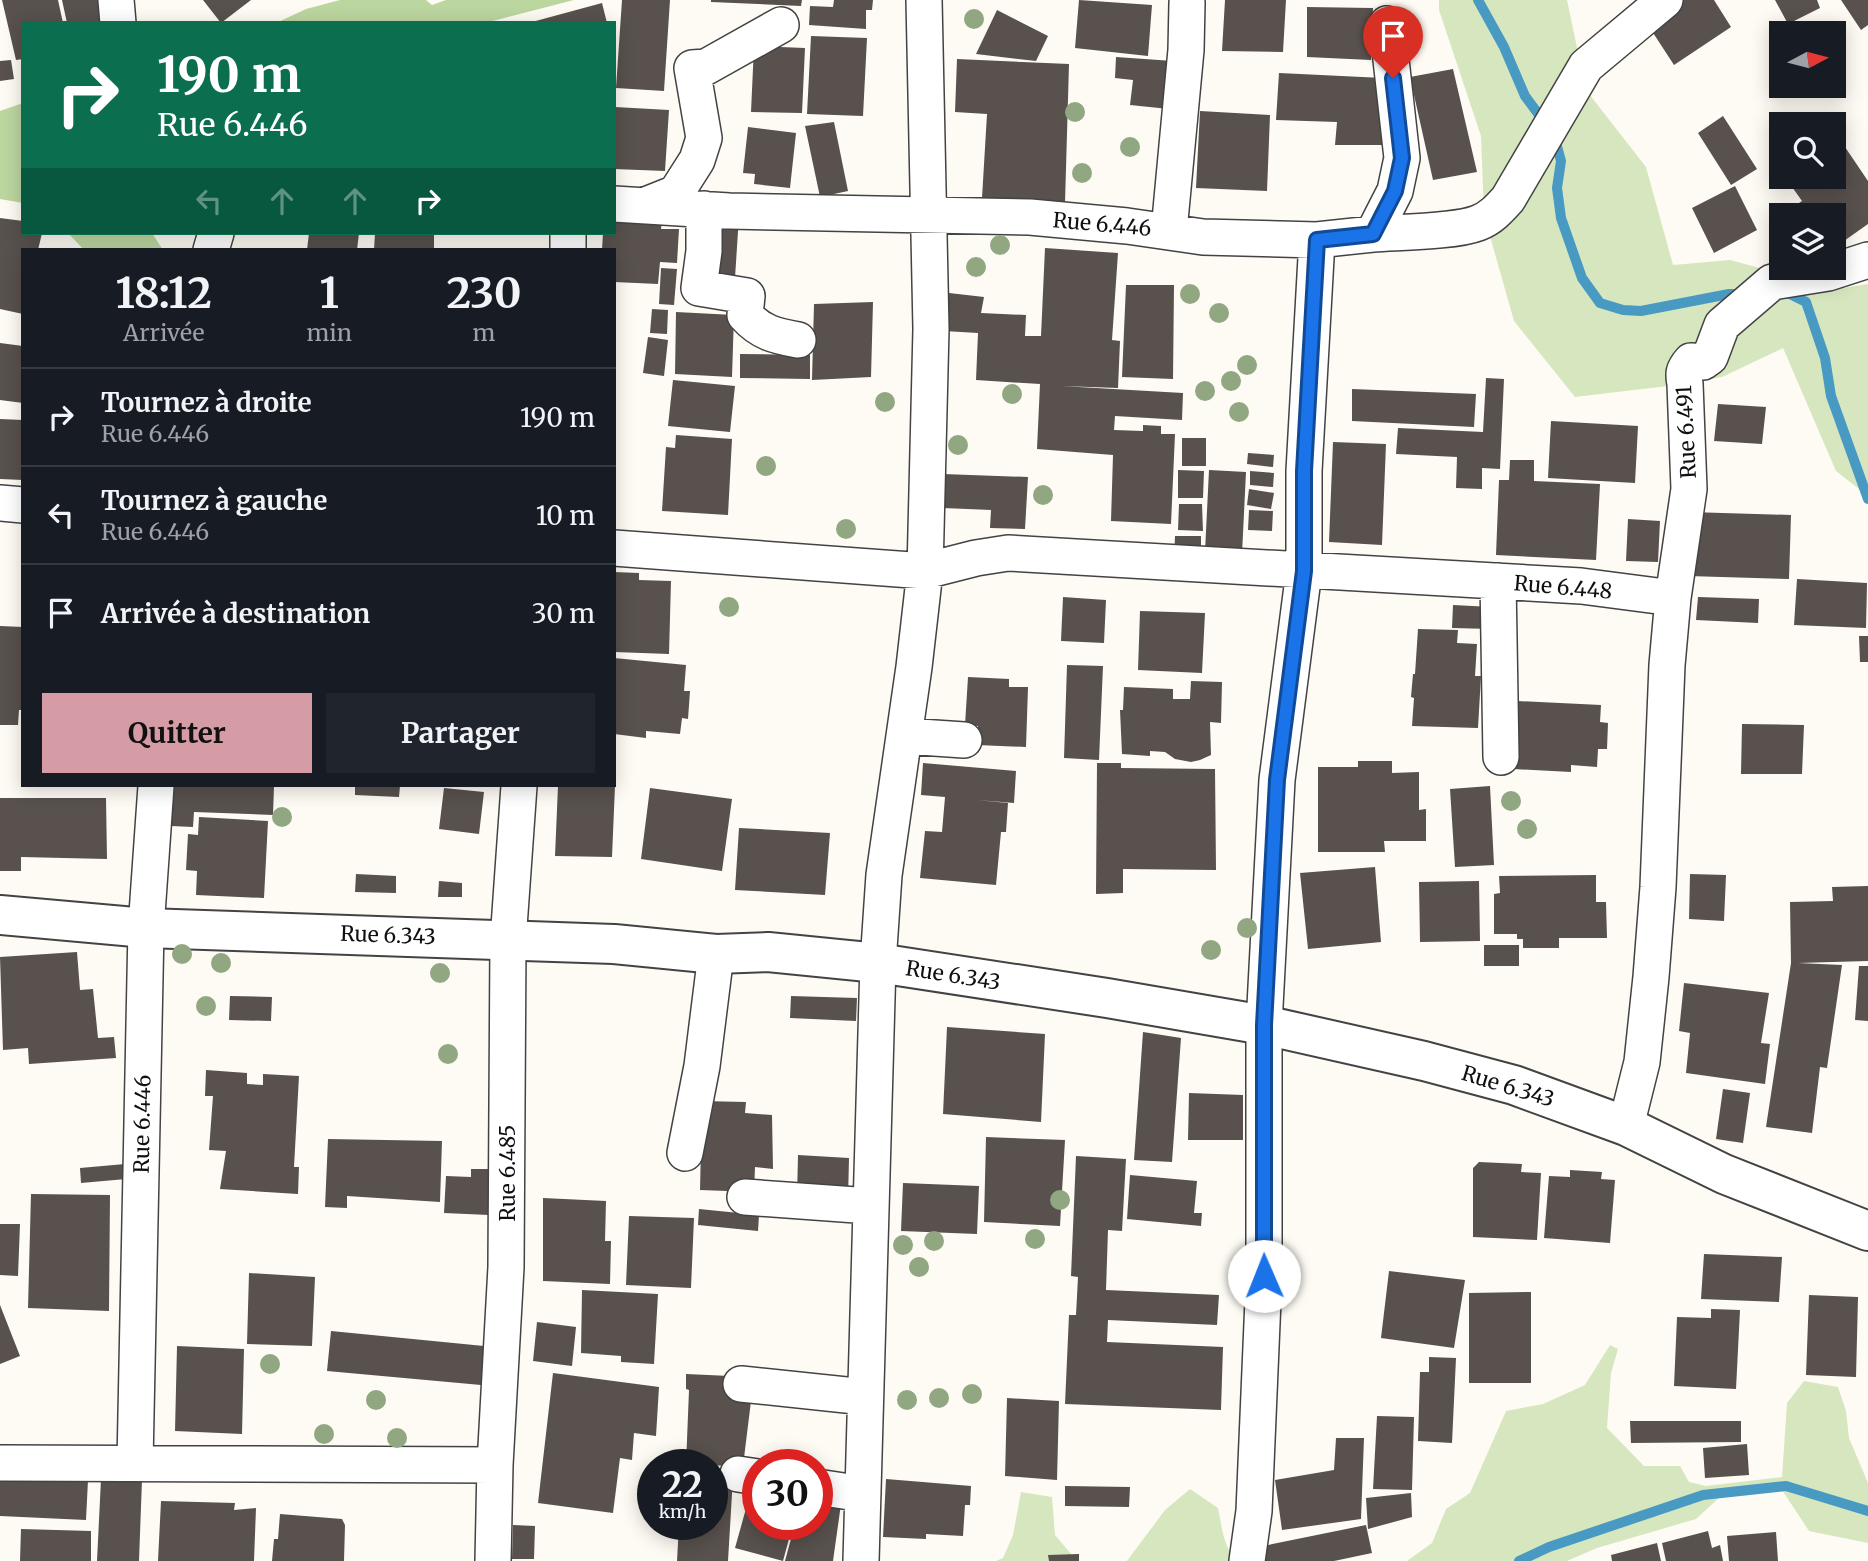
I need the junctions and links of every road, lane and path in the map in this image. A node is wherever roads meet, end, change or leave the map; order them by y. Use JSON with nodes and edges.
{"nodes":[{"id":1,"x":116,"y":0,"type":"edge"},
{"id":2,"x":924,"y":0,"type":"edge"},
{"id":3,"x":1665,"y":0,"type":"edge"},
{"id":4,"x":1187,"y":3,"type":"dead end"},
{"id":5,"x":118,"y":21,"type":"edge"},
{"id":6,"x":1387,"y":24,"type":"dead end"},
{"id":7,"x":781,"y":25,"type":"dead end"},
{"id":8,"x":697,"y":160,"type":"junction"},
{"id":9,"x":630,"y":204,"type":"edge"},
{"id":10,"x":717,"y":210,"type":"junction"},
{"id":11,"x":928,"y":216,"type":"junction"},
{"id":12,"x":1169,"y":231,"type":"junction"},
{"id":13,"x":1373,"y":234,"type":"junction"},
{"id":14,"x":1317,"y":240,"type":"junction"},
{"id":15,"x":1868,"y":260,"type":"edge"},
{"id":16,"x":798,"y":340,"type":"dead end"},
{"id":17,"x":0,"y":503,"type":"edge"},
{"id":18,"x":21,"y":505,"type":"edge"},
{"id":19,"x":616,"y":548,"type":"edge"},
{"id":20,"x":925,"y":571,"type":"junction"},
{"id":21,"x":1304,"y":571,"type":"junction"},
{"id":22,"x":1498,"y":582,"type":"junction"},
{"id":23,"x":1673,"y":598,"type":"junction"},
{"id":24,"x":905,"y":736,"type":"junction"},
{"id":25,"x":964,"y":740,"type":"dead end"},
{"id":26,"x":1501,"y":757,"type":"dead end"},
{"id":27,"x":156,"y":787,"type":"edge"},
{"id":28,"x":519,"y":787,"type":"edge"},
{"id":29,"x":0,"y":915,"type":"edge"},
{"id":30,"x":146,"y":928,"type":"junction"},
{"id":31,"x":508,"y":941,"type":"junction"},
{"id":32,"x":716,"y":954,"type":"junction"},
{"id":33,"x":878,"y":963,"type":"junction"},
{"id":34,"x":1264,"y":1025,"type":"junction"},
{"id":35,"x":1626,"y":1126,"type":"junction"},
{"id":36,"x":685,"y":1153,"type":"dead end"},
{"id":37,"x":745,"y":1197,"type":"dead end"},
{"id":38,"x":870,"y":1206,"type":"junction"},
{"id":39,"x":1868,"y":1231,"type":"edge"},
{"id":40,"x":741,"y":1384,"type":"dead end"},
{"id":41,"x":866,"y":1397,"type":"junction"},
{"id":42,"x":0,"y":1463,"type":"edge"},
{"id":43,"x":135,"y":1463,"type":"junction"},
{"id":44,"x":495,"y":1465,"type":"junction"},
{"id":45,"x":833,"y":1489,"type":"edge"},
{"id":46,"x":863,"y":1494,"type":"junction"},
{"id":47,"x":493,"y":1561,"type":"edge"},
{"id":48,"x":861,"y":1561,"type":"edge"},
{"id":49,"x":1247,"y":1561,"type":"edge"}],
"edges":[{"from":1,"to":5,"type":"street"},
{"from":2,"to":11,"type":"street"},
{"from":3,"to":13,"type":"street","name":"Rue 6.446"},
{"from":4,"to":12,"type":"street"},
{"from":6,"to":13,"type":"street"},
{"from":7,"to":8,"type":"street"},
{"from":8,"to":9,"type":"street"},
{"from":8,"to":10,"type":"street"},
{"from":9,"to":10,"type":"street","name":"Rue 6.446"},
{"from":10,"to":11,"type":"street","name":"Rue 6.446"},
{"from":10,"to":16,"type":"street"},
{"from":11,"to":12,"type":"street","name":"Rue 6.446"},
{"from":11,"to":20,"type":"street"},
{"from":12,"to":14,"type":"street","name":"Rue 6.446"},
{"from":13,"to":14,"type":"street","name":"Rue 6.446"},
{"from":14,"to":21,"type":"street"},
{"from":15,"to":23,"type":"street","name":"Rue 6.491"},
{"from":17,"to":18,"type":"street"},
{"from":19,"to":20,"type":"street","name":"Rue 6.448"},
{"from":20,"to":21,"type":"street","name":"Rue 6.448"},
{"from":20,"to":24,"type":"street"},
{"from":21,"to":22,"type":"street","name":"Rue 6.448"},
{"from":21,"to":34,"type":"street"},
{"from":22,"to":23,"type":"street","name":"Rue 6.448"},
{"from":22,"to":26,"type":"street"},
{"from":23,"to":35,"type":"street"},
{"from":24,"to":25,"type":"street"},
{"from":24,"to":33,"type":"street"},
{"from":27,"to":30,"type":"street","name":"Rue 6.446"},
{"from":28,"to":31,"type":"street","name":"Rue 6.485"},
{"from":29,"to":30,"type":"street","name":"Rue 6.343"},
{"from":30,"to":31,"type":"street","name":"Rue 6.343"},
{"from":30,"to":43,"type":"street","name":"Rue 6.446"},
{"from":31,"to":32,"type":"street","name":"Rue 6.343"},
{"from":31,"to":44,"type":"street","name":"Rue 6.485"},
{"from":32,"to":33,"type":"street","name":"Rue 6.343"},
{"from":32,"to":36,"type":"street"},
{"from":33,"to":34,"type":"street","name":"Rue 6.343"},
{"from":33,"to":38,"type":"street"},
{"from":34,"to":35,"type":"street","name":"Rue 6.343"},
{"from":34,"to":49,"type":"street"},
{"from":35,"to":39,"type":"street","name":"Rue 6.343"},
{"from":37,"to":38,"type":"street"},
{"from":38,"to":41,"type":"street"},
{"from":40,"to":41,"type":"street"},
{"from":41,"to":46,"type":"street"},
{"from":42,"to":43,"type":"street"},
{"from":43,"to":44,"type":"street"},
{"from":44,"to":47,"type":"street","name":"Rue 6.485"},
{"from":45,"to":46,"type":"street"},
{"from":46,"to":48,"type":"street"}]}
